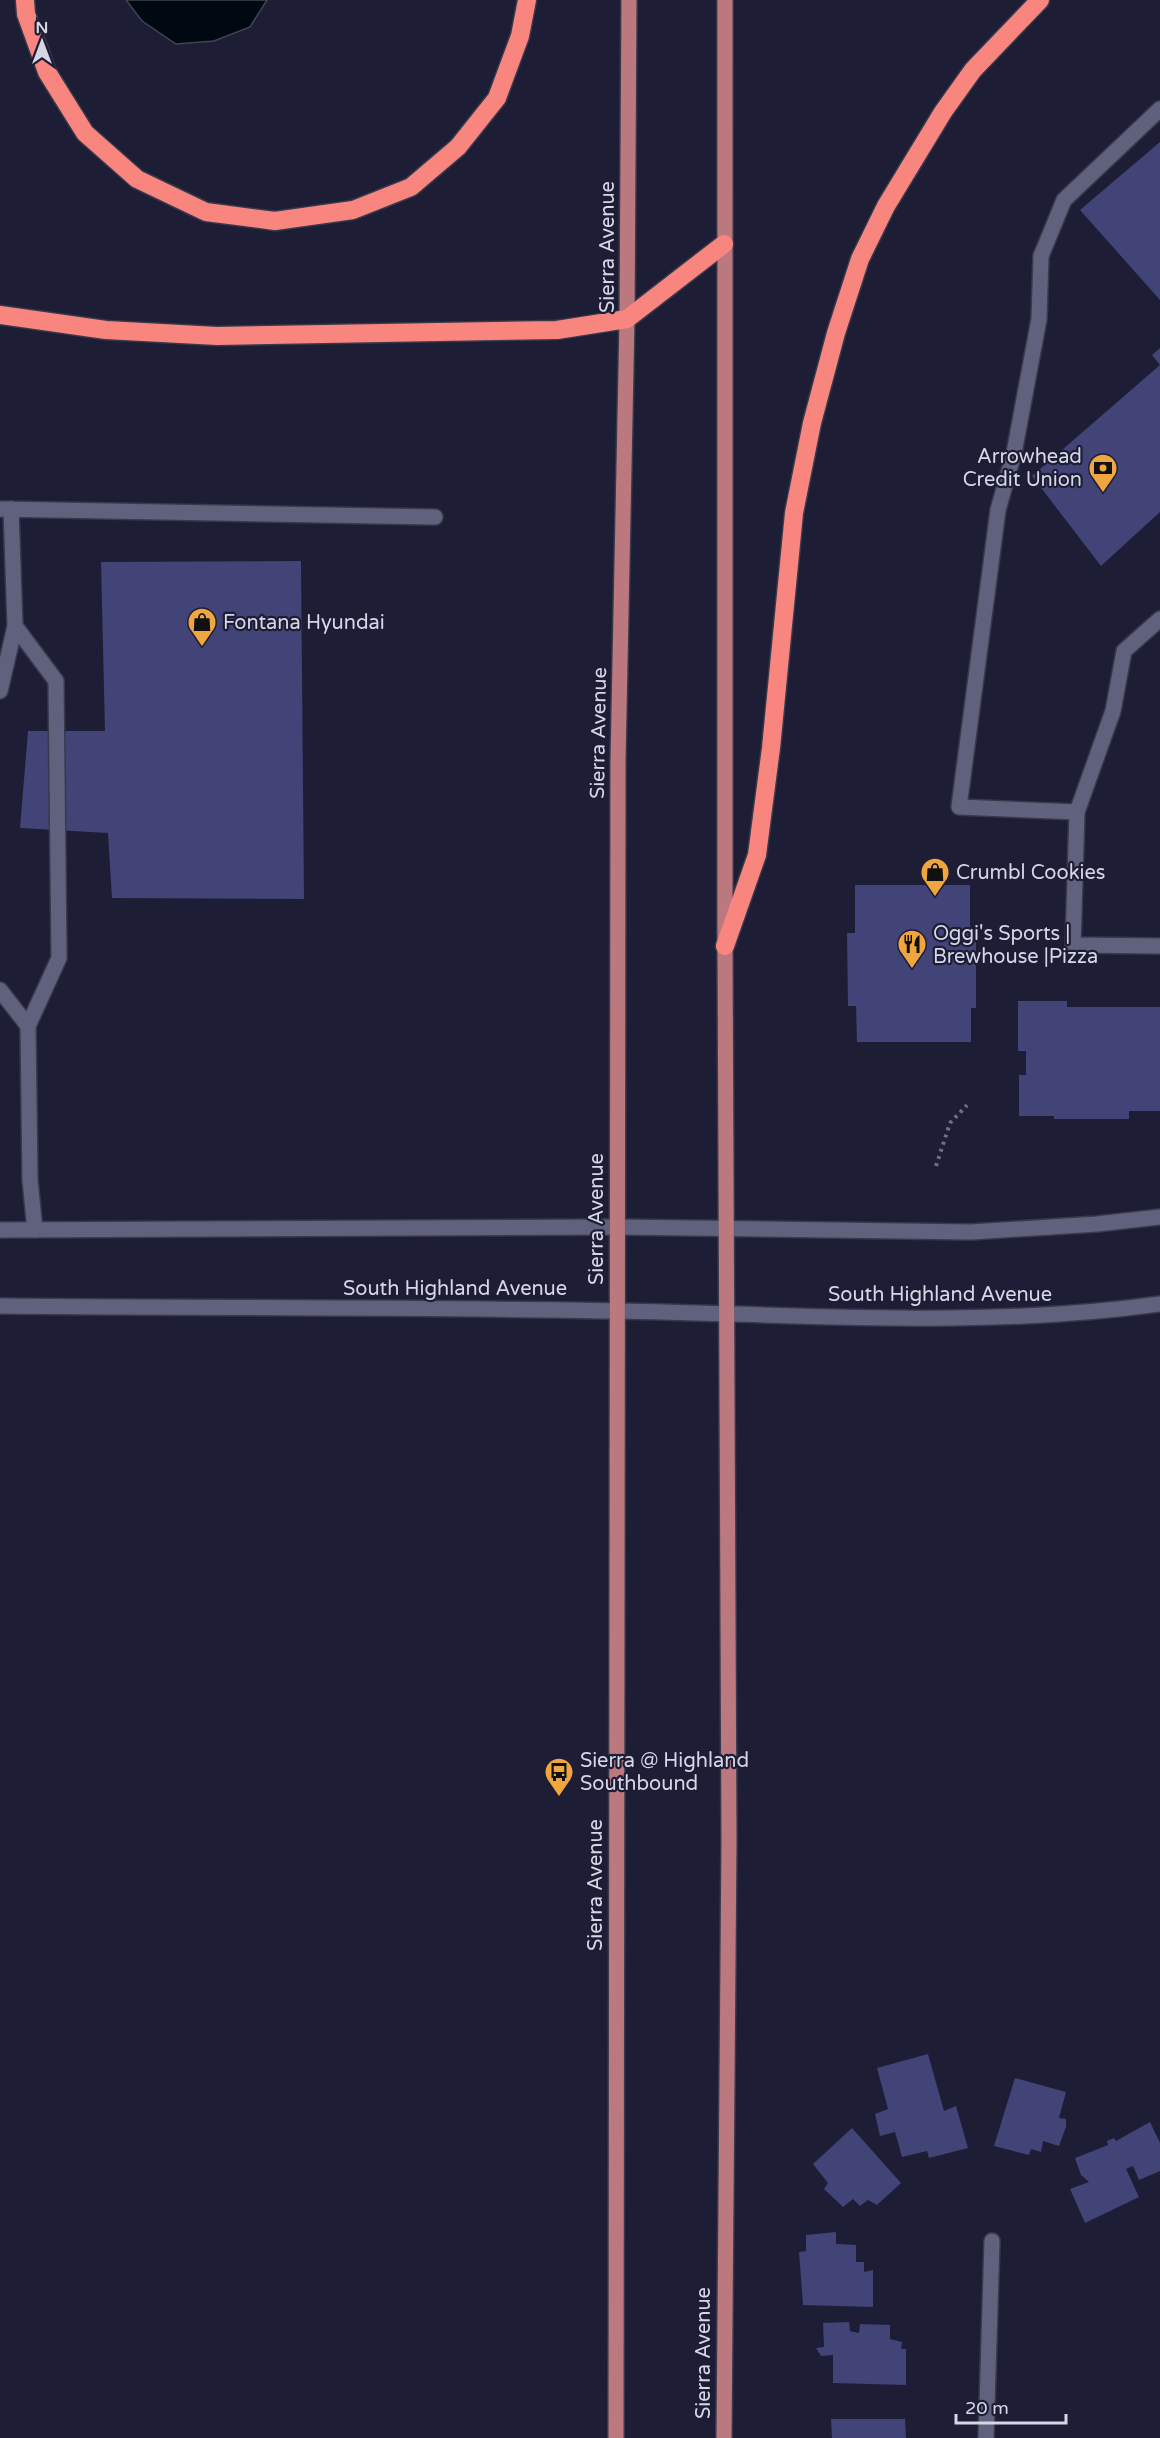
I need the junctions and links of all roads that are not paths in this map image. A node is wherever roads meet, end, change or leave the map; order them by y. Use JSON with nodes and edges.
{"nodes":[{"id":1,"x":25,"y":0,"type":"edge"},
{"id":2,"x":527,"y":0,"type":"edge"},
{"id":3,"x":629,"y":0,"type":"edge"},
{"id":4,"x":725,"y":0,"type":"edge"},
{"id":5,"x":1040,"y":0,"type":"edge"},
{"id":6,"x":1160,"y":110,"type":"edge"},
{"id":7,"x":724,"y":244,"type":"junction"},
{"id":8,"x":0,"y":315,"type":"edge"},
{"id":9,"x":627,"y":319,"type":"junction"},
{"id":10,"x":6,"y":509,"type":"edge"},
{"id":11,"x":435,"y":517,"type":"dead end"},
{"id":12,"x":15,"y":626,"type":"junction"},
{"id":13,"x":1157,"y":626,"type":"edge"},
{"id":14,"x":0,"y":691,"type":"edge"},
{"id":15,"x":1077,"y":813,"type":"junction"},
{"id":16,"x":725,"y":946,"type":"junction"},
{"id":17,"x":1160,"y":946,"type":"edge"},
{"id":18,"x":0,"y":990,"type":"edge"},
{"id":19,"x":28,"y":1026,"type":"junction"},
{"id":20,"x":1160,"y":1217,"type":"edge"},
{"id":21,"x":616,"y":1227,"type":"junction"},
{"id":22,"x":726,"y":1228,"type":"junction"},
{"id":23,"x":0,"y":1230,"type":"edge"},
{"id":24,"x":35,"y":1230,"type":"junction"},
{"id":25,"x":1160,"y":1304,"type":"edge"},
{"id":26,"x":0,"y":1306,"type":"edge"},
{"id":27,"x":617,"y":1311,"type":"junction"},
{"id":28,"x":726,"y":1313,"type":"junction"},
{"id":29,"x":992,"y":2241,"type":"dead end"},
{"id":30,"x":616,"y":2438,"type":"edge"},
{"id":31,"x":723,"y":2438,"type":"edge"},
{"id":32,"x":986,"y":2438,"type":"edge"}],
"edges":[{"from":1,"to":2,"type":"highway"},
{"from":3,"to":9,"type":"main road","name":"Sierra Avenue"},
{"from":4,"to":7,"type":"main road","name":"Sierra Avenue"},
{"from":5,"to":16,"type":"highway"},
{"from":6,"to":15,"type":"street"},
{"from":7,"to":9,"type":"highway"},
{"from":7,"to":16,"type":"main road","name":"Sierra Avenue"},
{"from":8,"to":9,"type":"highway"},
{"from":9,"to":21,"type":"main road","name":"Sierra Avenue"},
{"from":10,"to":11,"type":"street"},
{"from":10,"to":12,"type":"street"},
{"from":12,"to":14,"type":"street"},
{"from":12,"to":19,"type":"street"},
{"from":13,"to":15,"type":"street"},
{"from":15,"to":17,"type":"street"},
{"from":16,"to":22,"type":"main road","name":"Sierra Avenue"},
{"from":18,"to":19,"type":"street"},
{"from":19,"to":24,"type":"street"},
{"from":20,"to":22,"type":"street"},
{"from":21,"to":22,"type":"street"},
{"from":21,"to":24,"type":"street"},
{"from":21,"to":27,"type":"main road","name":"Sierra Avenue"},
{"from":22,"to":28,"type":"main road","name":"Sierra Avenue"},
{"from":23,"to":24,"type":"street"},
{"from":25,"to":28,"type":"street","name":"South Highland Avenue"},
{"from":26,"to":27,"type":"street","name":"South Highland Avenue"},
{"from":27,"to":28,"type":"street","name":"South Highland Avenue"},
{"from":27,"to":30,"type":"main road","name":"Sierra Avenue"},
{"from":28,"to":31,"type":"main road","name":"Sierra Avenue"},
{"from":29,"to":32,"type":"street"}]}
